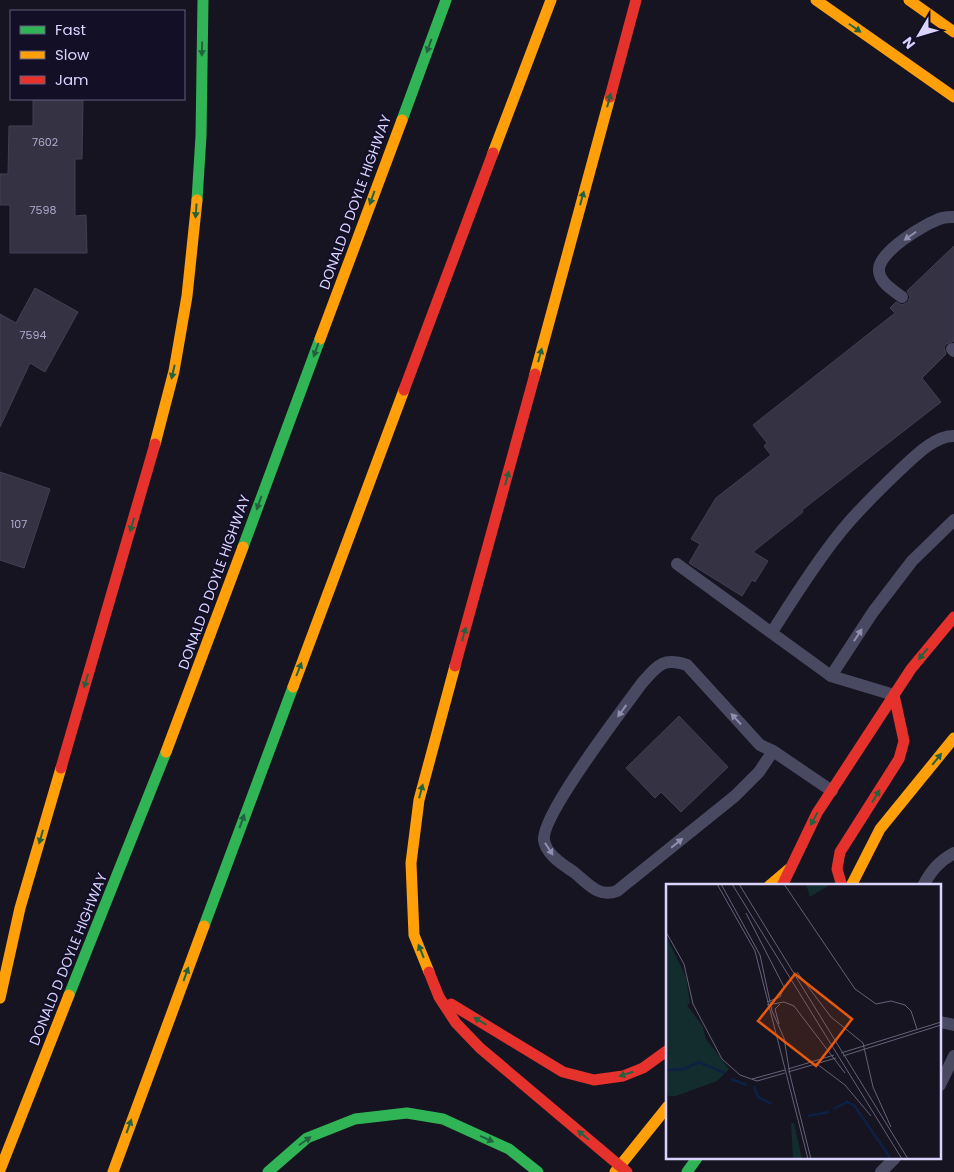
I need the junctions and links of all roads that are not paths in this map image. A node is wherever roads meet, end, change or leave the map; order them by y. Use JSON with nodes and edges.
{"nodes":[{"id":1,"x":203,"y":0,"type":"edge"},
{"id":2,"x":446,"y":0,"type":"edge"},
{"id":3,"x":551,"y":0,"type":"edge"},
{"id":4,"x":636,"y":0,"type":"edge"},
{"id":5,"x":816,"y":0,"type":"edge"},
{"id":6,"x":909,"y":0,"type":"edge"},
{"id":7,"x":954,"y":32,"type":"edge"},
{"id":8,"x":954,"y":97,"type":"edge"},
{"id":9,"x":954,"y":217,"type":"edge"},
{"id":10,"x":902,"y":297,"type":"dead end"},
{"id":11,"x":954,"y":436,"type":"edge"},
{"id":12,"x":954,"y":520,"type":"edge"},
{"id":13,"x":677,"y":564,"type":"dead end"},
{"id":14,"x":954,"y":617,"type":"edge"},
{"id":15,"x":772,"y":632,"type":"junction"},
{"id":16,"x":831,"y":676,"type":"junction"},
{"id":17,"x":894,"y":694,"type":"junction"},
{"id":18,"x":952,"y":743,"type":"edge"},
{"id":19,"x":773,"y":751,"type":"junction"},
{"id":20,"x":832,"y":790,"type":"junction"},
{"id":21,"x":954,"y":853,"type":"edge"},
{"id":22,"x":789,"y":869,"type":"junction"},
{"id":23,"x":771,"y":884,"type":"edge"},
{"id":24,"x":783,"y":884,"type":"edge"},
{"id":25,"x":841,"y":884,"type":"edge"},
{"id":26,"x":852,"y":884,"type":"edge"},
{"id":27,"x":924,"y":884,"type":"edge"},
{"id":28,"x":439,"y":997,"type":"junction"},
{"id":29,"x":0,"y":998,"type":"edge"},
{"id":30,"x":666,"y":1051,"type":"edge"},
{"id":31,"x":954,"y":1056,"type":"edge"},
{"id":32,"x":942,"y":1081,"type":"edge"},
{"id":33,"x":666,"y":1109,"type":"edge"},
{"id":34,"x":696,"y":1160,"type":"edge"},
{"id":35,"x":893,"y":1160,"type":"edge"},
{"id":36,"x":0,"y":1170,"type":"edge"},
{"id":37,"x":620,"y":1170,"type":"edge"},
{"id":38,"x":112,"y":1172,"type":"edge"},
{"id":39,"x":268,"y":1172,"type":"edge"},
{"id":40,"x":538,"y":1172,"type":"edge"},
{"id":41,"x":687,"y":1172,"type":"edge"},
{"id":42,"x":881,"y":1172,"type":"edge"}],
"edges":[{"from":1,"to":29,"type":"main road","one_way":true},
{"from":2,"to":36,"type":"main road","name":"DONALD D DOYLE HIGHWAY","one_way":true},
{"from":38,"to":3,"type":"main road","one_way":true},
{"from":28,"to":4,"type":"main road","one_way":true},
{"from":5,"to":8,"type":"main road","one_way":true},
{"from":6,"to":7,"type":"main road"},
{"from":9,"to":10,"type":"lane","one_way":true},
{"from":11,"to":15,"type":"lane"},
{"from":16,"to":12,"type":"lane","one_way":true},
{"from":13,"to":15,"type":"lane"},
{"from":14,"to":17,"type":"main road","one_way":true},
{"from":15,"to":16,"type":"lane"},
{"from":16,"to":17,"type":"lane"},
{"from":17,"to":20,"type":"main road"},
{"from":25,"to":17,"type":"main road","one_way":true},
{"from":26,"to":18,"type":"main road","one_way":true},
{"from":19,"to":19,"type":"lane","one_way":true},
{"from":19,"to":20,"type":"lane"},
{"from":20,"to":22,"type":"main road","one_way":true},
{"from":21,"to":27,"type":"lane"},
{"from":22,"to":23,"type":"main road"},
{"from":22,"to":24,"type":"main road"},
{"from":30,"to":28,"type":"main road","one_way":true},
{"from":37,"to":28,"type":"main road","one_way":true},
{"from":31,"to":32,"type":"lane"},
{"from":33,"to":37,"type":"main road"},
{"from":34,"to":41,"type":"main road"},
{"from":35,"to":42,"type":"lane"},
{"from":39,"to":40,"type":"main road","one_way":true}]}
